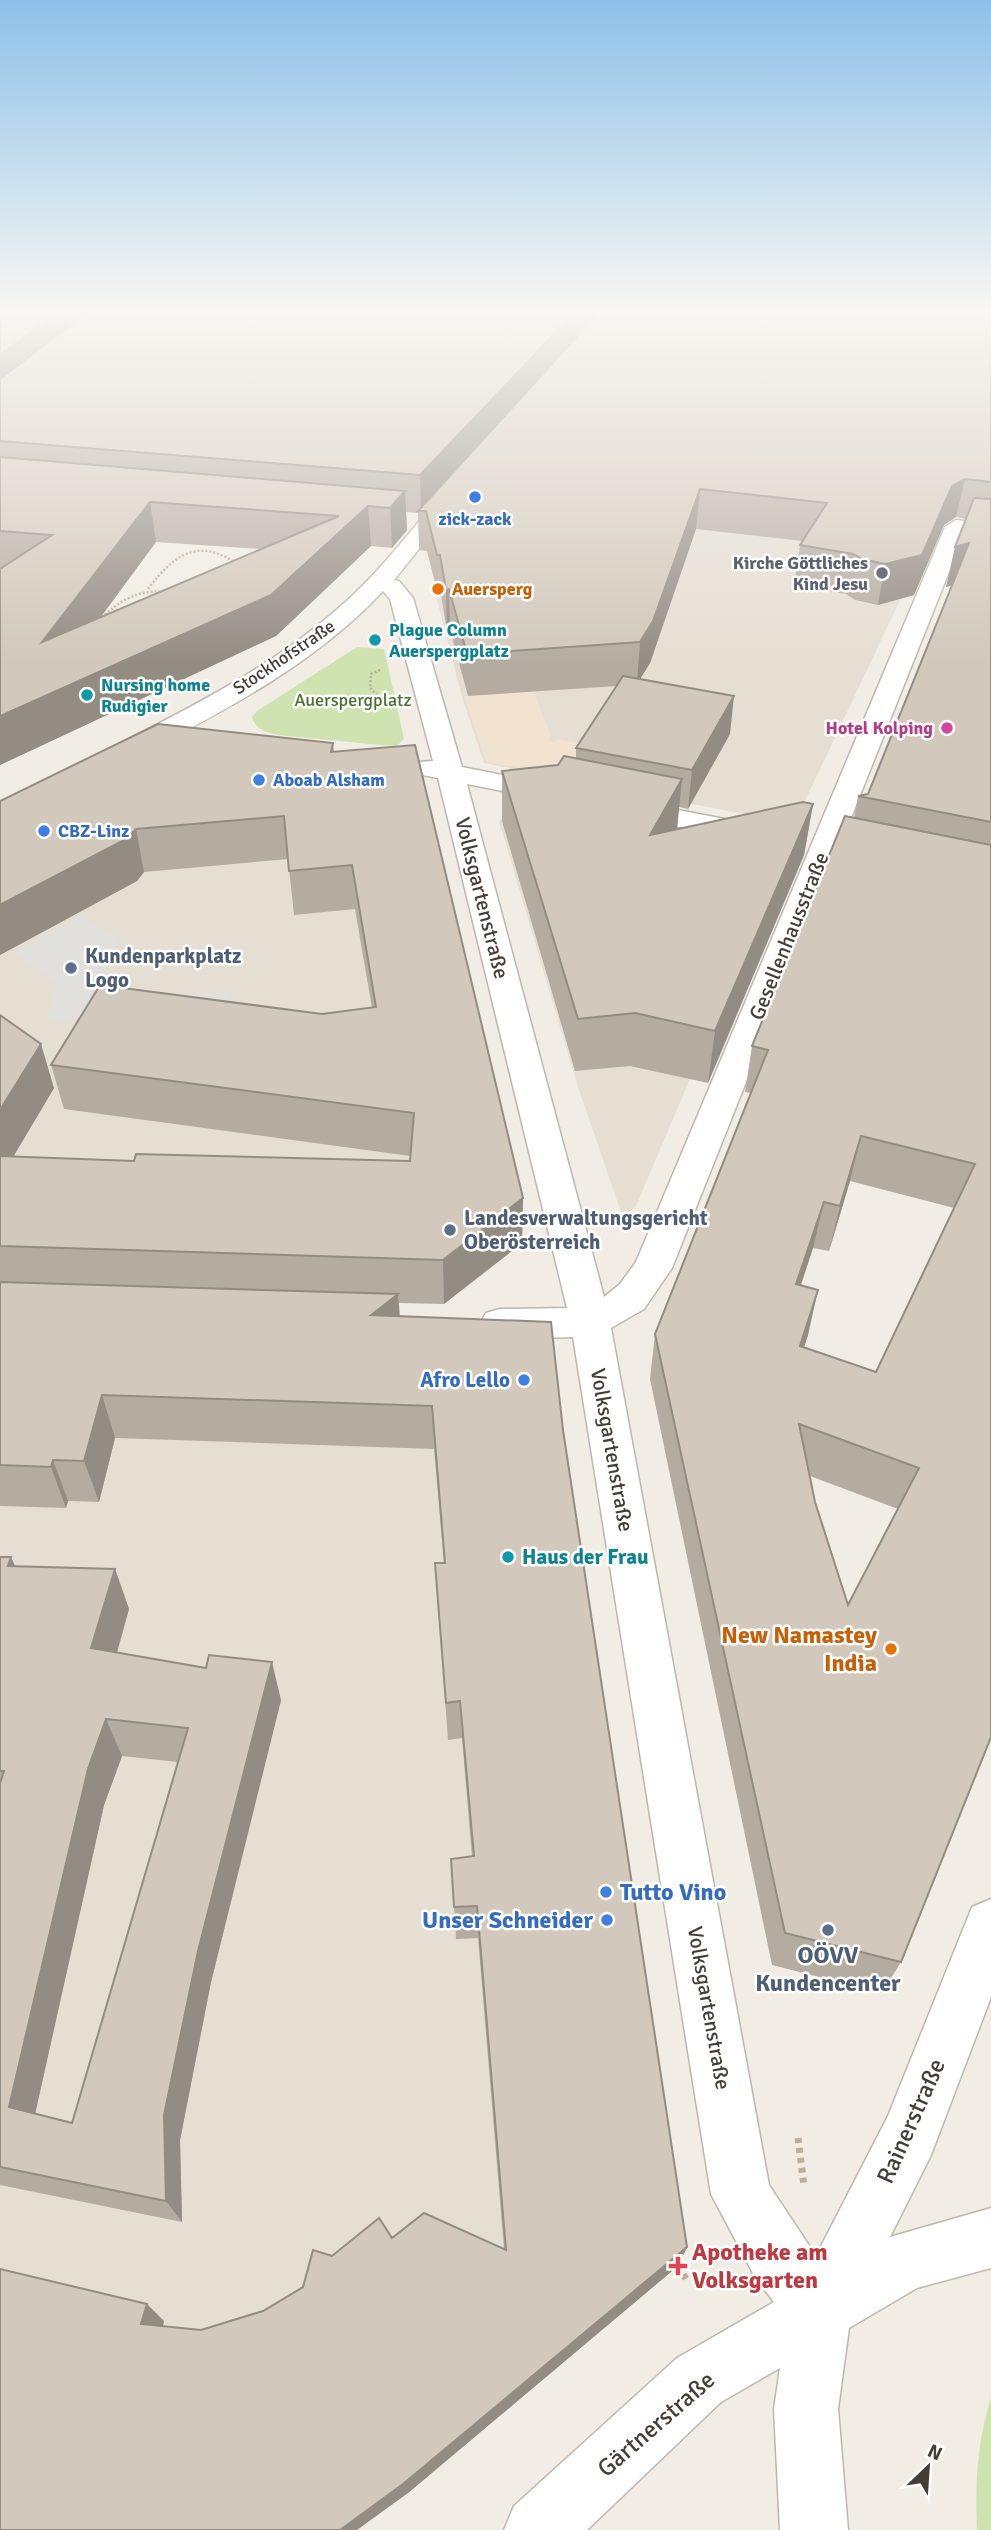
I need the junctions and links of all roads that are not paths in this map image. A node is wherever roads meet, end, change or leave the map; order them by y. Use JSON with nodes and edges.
{"nodes":[{"id":1,"x":462,"y":482,"type":"edge"},
{"id":2,"x":401,"y":519,"type":"edge"},
{"id":3,"x":429,"y":523,"type":"junction"},
{"id":4,"x":991,"y":531,"type":"edge"},
{"id":5,"x":377,"y":583,"type":"junction"},
{"id":6,"x":175,"y":726,"type":"junction"},
{"id":7,"x":211,"y":742,"type":"edge"},
{"id":8,"x":105,"y":762,"type":"edge"},
{"id":9,"x":401,"y":764,"type":"edge"},
{"id":10,"x":450,"y":773,"type":"junction"},
{"id":11,"x":814,"y":845,"type":"junction"},
{"id":12,"x":608,"y":1311,"type":"junction"},
{"id":13,"x":461,"y":1323,"type":"edge"},
{"id":14,"x":991,"y":1926,"type":"edge"},
{"id":15,"x":991,"y":2238,"type":"edge"},
{"id":16,"x":820,"y":2312,"type":"junction"},
{"id":17,"x":538,"y":2530,"type":"edge"},
{"id":18,"x":814,"y":2530,"type":"edge"}],
"edges":[{"from":1,"to":3,"type":"street","name":"Stockhofstraße"},
{"from":2,"to":3,"type":"street"},
{"from":3,"to":5,"type":"street","name":"Stockhofstraße"},
{"from":4,"to":11,"type":"street","name":"Gesellenhausstraße"},
{"from":5,"to":6,"type":"street","name":"Stockhofstraße"},
{"from":5,"to":10,"type":"street","name":"Volksgartenstraße"},
{"from":6,"to":7,"type":"street"},
{"from":6,"to":8,"type":"street","name":"Stockhofstraße"},
{"from":9,"to":10,"type":"street"},
{"from":10,"to":11,"type":"street"},
{"from":10,"to":12,"type":"street","name":"Volksgartenstraße"},
{"from":11,"to":12,"type":"street","name":"Gesellenhausstraße"},
{"from":12,"to":13,"type":"street"},
{"from":12,"to":16,"type":"street","name":"Volksgartenstraße"},
{"from":14,"to":16,"type":"street","name":"Rainerstraße"},
{"from":15,"to":16,"type":"street","name":"Gärtnerstraße"},
{"from":16,"to":17,"type":"street","name":"Gärtnerstraße"},
{"from":16,"to":18,"type":"street"}]}
